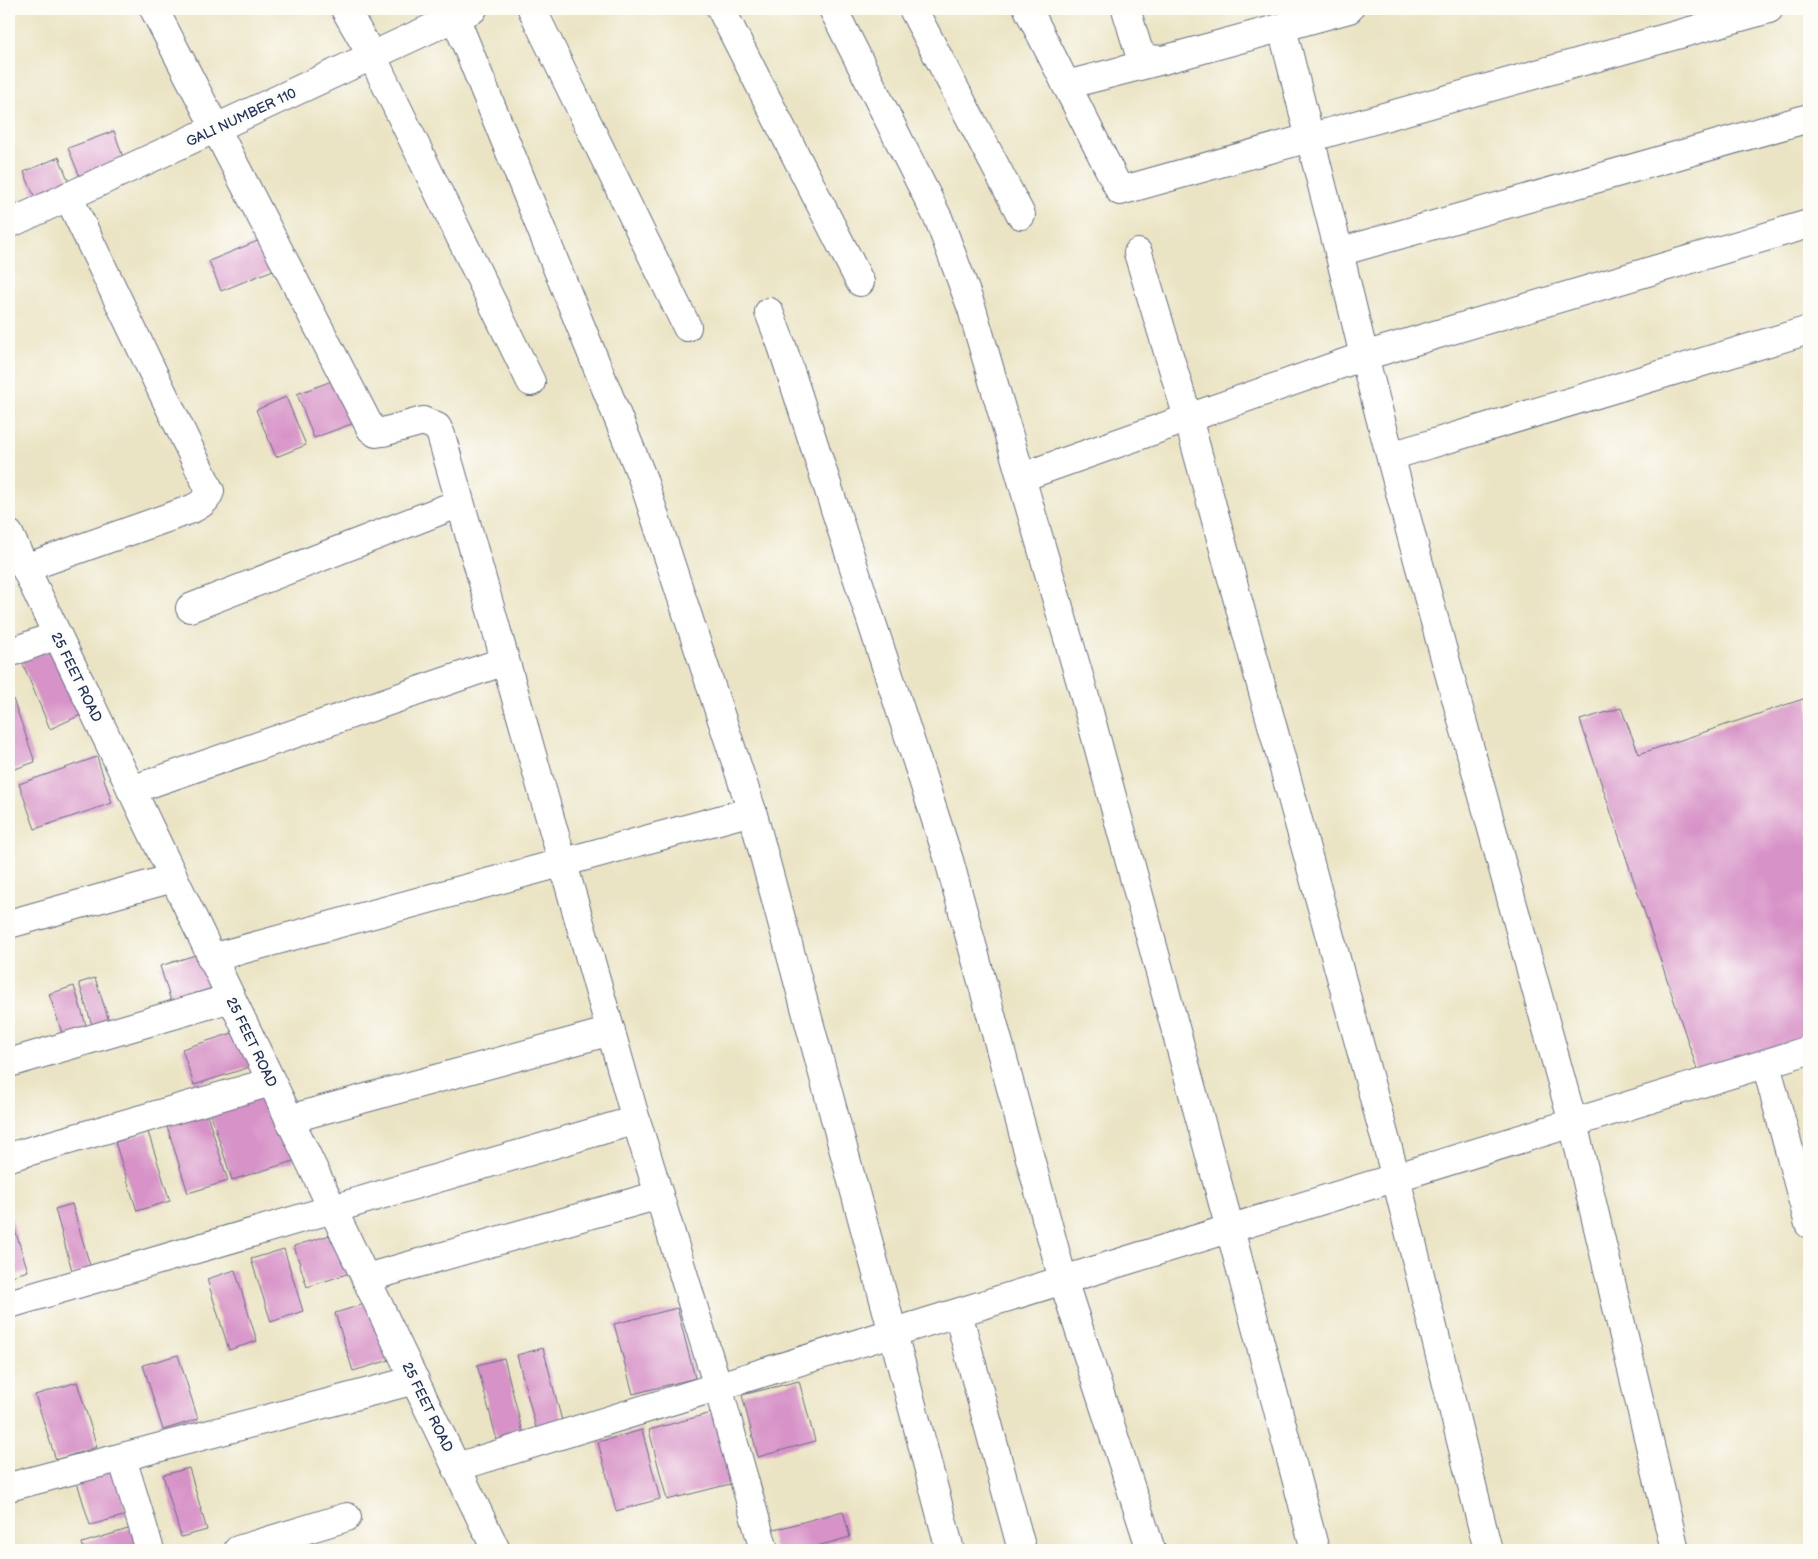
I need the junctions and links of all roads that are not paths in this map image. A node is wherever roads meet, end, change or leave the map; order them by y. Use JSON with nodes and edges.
{"nodes":[{"id":1,"x":154,"y":9,"type":"edge"},
{"id":2,"x":345,"y":9,"type":"edge"},
{"id":3,"x":532,"y":9,"type":"edge"},
{"id":4,"x":721,"y":9,"type":"edge"},
{"id":5,"x":833,"y":9,"type":"edge"},
{"id":6,"x":913,"y":9,"type":"edge"},
{"id":7,"x":1028,"y":9,"type":"edge"},
{"id":8,"x":1126,"y":9,"type":"edge"},
{"id":9,"x":1349,"y":9,"type":"edge"},
{"id":10,"x":1769,"y":9,"type":"edge"},
{"id":11,"x":464,"y":13,"type":"edge"},
{"id":12,"x":1282,"y":28,"type":"junction"},
{"id":13,"x":372,"y":56,"type":"junction"},
{"id":14,"x":1163,"y":60,"type":"junction"},
{"id":15,"x":1066,"y":84,"type":"junction"},
{"id":16,"x":1809,"y":118,"type":"edge"},
{"id":17,"x":216,"y":128,"type":"junction"},
{"id":18,"x":1310,"y":137,"type":"junction"},
{"id":19,"x":68,"y":196,"type":"junction"},
{"id":20,"x":1021,"y":215,"type":"dead end"},
{"id":21,"x":9,"y":224,"type":"edge"},
{"id":22,"x":1809,"y":224,"type":"edge"},
{"id":23,"x":1339,"y":252,"type":"junction"},
{"id":24,"x":1138,"y":253,"type":"dead end"},
{"id":25,"x":860,"y":282,"type":"dead end"},
{"id":26,"x":769,"y":312,"type":"dead end"},
{"id":27,"x":687,"y":327,"type":"dead end"},
{"id":28,"x":1809,"y":330,"type":"edge"},
{"id":29,"x":1364,"y":356,"type":"junction"},
{"id":30,"x":531,"y":382,"type":"dead end"},
{"id":31,"x":1188,"y":418,"type":"junction"},
{"id":32,"x":1391,"y":456,"type":"junction"},
{"id":33,"x":1022,"y":477,"type":"junction"},
{"id":34,"x":460,"y":503,"type":"junction"},
{"id":35,"x":9,"y":534,"type":"edge"},
{"id":36,"x":25,"y":568,"type":"junction"},
{"id":37,"x":190,"y":608,"type":"dead end"},
{"id":38,"x":57,"y":635,"type":"junction"},
{"id":39,"x":9,"y":653,"type":"edge"},
{"id":40,"x":506,"y":661,"type":"junction"},
{"id":41,"x":131,"y":790,"type":"junction"},
{"id":42,"x":752,"y":811,"type":"junction"},
{"id":43,"x":563,"y":862,"type":"junction"},
{"id":44,"x":173,"y":878,"type":"junction"},
{"id":45,"x":9,"y":924,"type":"edge"},
{"id":46,"x":211,"y":958,"type":"junction"},
{"id":47,"x":231,"y":998,"type":"junction"},
{"id":48,"x":611,"y":1031,"type":"junction"},
{"id":49,"x":1809,"y":1050,"type":"edge"},
{"id":50,"x":9,"y":1063,"type":"edge"},
{"id":51,"x":1766,"y":1064,"type":"junction"},
{"id":52,"x":271,"y":1082,"type":"junction"},
{"id":53,"x":289,"y":1119,"type":"junction"},
{"id":54,"x":636,"y":1120,"type":"junction"},
{"id":55,"x":1573,"y":1123,"type":"junction"},
{"id":56,"x":9,"y":1157,"type":"edge"},
{"id":57,"x":1396,"y":1178,"type":"junction"},
{"id":58,"x":659,"y":1195,"type":"junction"},
{"id":59,"x":332,"y":1208,"type":"junction"},
{"id":60,"x":1809,"y":1224,"type":"edge"},
{"id":61,"x":1230,"y":1228,"type":"junction"},
{"id":62,"x":366,"y":1278,"type":"junction"},
{"id":63,"x":1063,"y":1280,"type":"junction"},
{"id":64,"x":9,"y":1304,"type":"edge"},
{"id":65,"x":958,"y":1313,"type":"junction"},
{"id":66,"x":893,"y":1333,"type":"junction"},
{"id":67,"x":415,"y":1380,"type":"junction"},
{"id":68,"x":718,"y":1387,"type":"junction"},
{"id":69,"x":122,"y":1458,"type":"junction"},
{"id":70,"x":457,"y":1467,"type":"junction"},
{"id":71,"x":9,"y":1487,"type":"edge"},
{"id":72,"x":347,"y":1517,"type":"dead end"},
{"id":73,"x":150,"y":1550,"type":"edge"},
{"id":74,"x":238,"y":1550,"type":"edge"},
{"id":75,"x":496,"y":1550,"type":"edge"},
{"id":76,"x":764,"y":1550,"type":"edge"},
{"id":77,"x":950,"y":1550,"type":"edge"},
{"id":78,"x":1022,"y":1550,"type":"edge"},
{"id":79,"x":1151,"y":1550,"type":"edge"},
{"id":80,"x":1315,"y":1550,"type":"edge"},
{"id":81,"x":1488,"y":1550,"type":"edge"},
{"id":82,"x":1675,"y":1550,"type":"edge"}],
"edges":[{"from":1,"to":17,"type":"street"},
{"from":2,"to":13,"type":"street"},
{"from":3,"to":27,"type":"street"},
{"from":4,"to":25,"type":"street"},
{"from":5,"to":33,"type":"street"},
{"from":6,"to":20,"type":"street"},
{"from":7,"to":15,"type":"street"},
{"from":8,"to":14,"type":"street"},
{"from":9,"to":12,"type":"street"},
{"from":10,"to":18,"type":"street"},
{"from":11,"to":13,"type":"street","name":"GALI NUMBER 110"},
{"from":11,"to":42,"type":"street"},
{"from":12,"to":14,"type":"street"},
{"from":12,"to":18,"type":"street"},
{"from":13,"to":17,"type":"street","name":"GALI NUMBER 110"},
{"from":13,"to":30,"type":"street"},
{"from":14,"to":15,"type":"street"},
{"from":15,"to":18,"type":"street"},
{"from":16,"to":23,"type":"street"},
{"from":17,"to":19,"type":"street","name":"GALI NUMBER 110"},
{"from":17,"to":34,"type":"street"},
{"from":18,"to":23,"type":"street"},
{"from":19,"to":21,"type":"street","name":"GALI NUMBER 110"},
{"from":19,"to":36,"type":"street"},
{"from":22,"to":29,"type":"street"},
{"from":23,"to":29,"type":"street"},
{"from":24,"to":31,"type":"street"},
{"from":26,"to":63,"type":"street"},
{"from":28,"to":32,"type":"street"},
{"from":29,"to":31,"type":"street"},
{"from":29,"to":32,"type":"street"},
{"from":31,"to":33,"type":"street"},
{"from":31,"to":57,"type":"street"},
{"from":32,"to":55,"type":"street"},
{"from":33,"to":61,"type":"street"},
{"from":34,"to":37,"type":"street"},
{"from":34,"to":40,"type":"street"},
{"from":35,"to":36,"type":"street","name":"25 FEET ROAD"},
{"from":36,"to":38,"type":"street","name":"25 FEET ROAD"},
{"from":38,"to":39,"type":"street"},
{"from":38,"to":41,"type":"street","name":"25 FEET ROAD"},
{"from":40,"to":41,"type":"street"},
{"from":40,"to":43,"type":"street"},
{"from":41,"to":44,"type":"street","name":"25 FEET ROAD"},
{"from":42,"to":43,"type":"street"},
{"from":42,"to":66,"type":"street"},
{"from":43,"to":46,"type":"street"},
{"from":43,"to":48,"type":"street"},
{"from":44,"to":45,"type":"street"},
{"from":44,"to":46,"type":"street","name":"25 FEET ROAD"},
{"from":46,"to":47,"type":"street","name":"25 FEET ROAD"},
{"from":47,"to":50,"type":"street"},
{"from":47,"to":52,"type":"street","name":"25 FEET ROAD"},
{"from":48,"to":53,"type":"street"},
{"from":48,"to":54,"type":"street"},
{"from":49,"to":51,"type":"street"},
{"from":51,"to":55,"type":"street"},
{"from":51,"to":60,"type":"street"},
{"from":52,"to":53,"type":"street","name":"25 FEET ROAD"},
{"from":52,"to":56,"type":"street"},
{"from":53,"to":59,"type":"street","name":"25 FEET ROAD"},
{"from":54,"to":58,"type":"street"},
{"from":54,"to":59,"type":"street"},
{"from":55,"to":57,"type":"street"},
{"from":55,"to":82,"type":"street"},
{"from":57,"to":61,"type":"street"},
{"from":57,"to":81,"type":"street"},
{"from":58,"to":62,"type":"street"},
{"from":58,"to":68,"type":"street"},
{"from":59,"to":62,"type":"street","name":"25 FEET ROAD"},
{"from":59,"to":64,"type":"street"},
{"from":61,"to":63,"type":"street"},
{"from":61,"to":80,"type":"street"},
{"from":62,"to":67,"type":"street","name":"25 FEET ROAD"},
{"from":63,"to":65,"type":"street"},
{"from":63,"to":79,"type":"street"},
{"from":65,"to":66,"type":"street"},
{"from":65,"to":78,"type":"street"},
{"from":66,"to":68,"type":"street"},
{"from":66,"to":77,"type":"street"},
{"from":67,"to":69,"type":"street"},
{"from":67,"to":70,"type":"street","name":"25 FEET ROAD"},
{"from":68,"to":70,"type":"street"},
{"from":68,"to":76,"type":"street"},
{"from":69,"to":71,"type":"street"},
{"from":69,"to":73,"type":"street"},
{"from":70,"to":75,"type":"street","name":"25 FEET ROAD"},
{"from":72,"to":74,"type":"street"}]}
